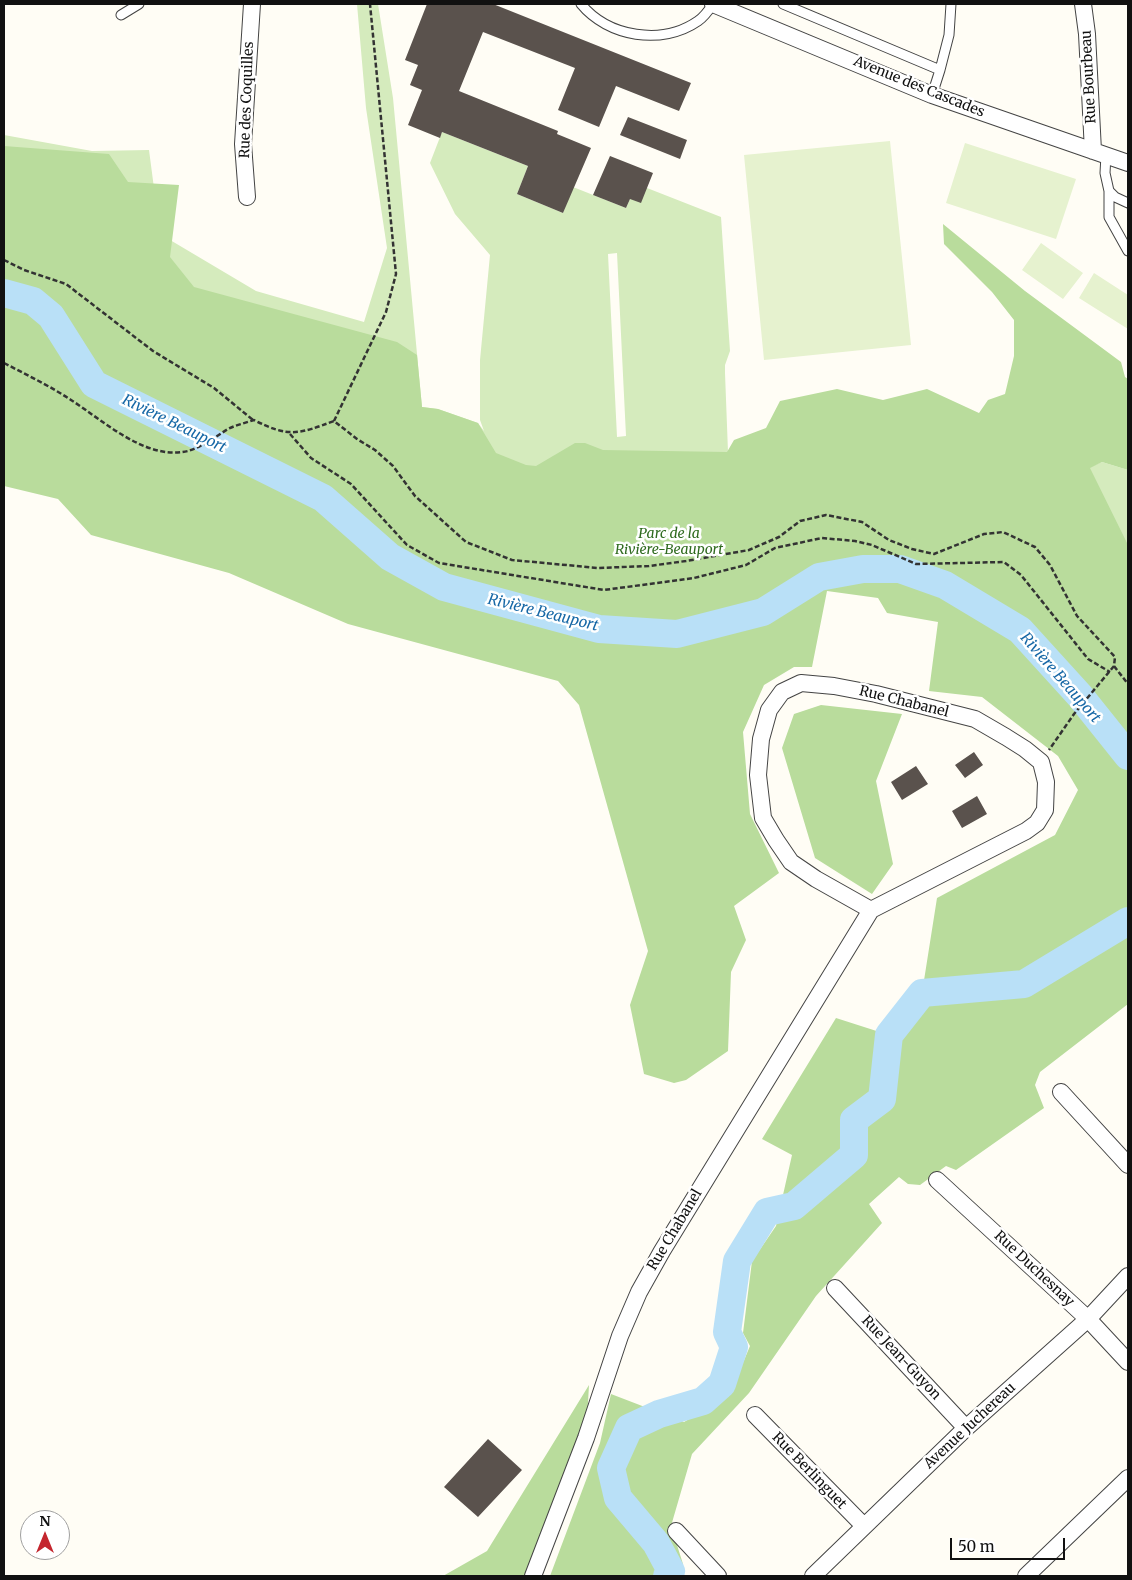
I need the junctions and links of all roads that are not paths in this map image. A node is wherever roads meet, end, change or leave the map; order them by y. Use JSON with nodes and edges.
{"nodes":[{"id":1,"x":139,"y":4,"type":"edge"},
{"id":2,"x":252,"y":4,"type":"edge"},
{"id":3,"x":581,"y":4,"type":"edge"},
{"id":4,"x":713,"y":4,"type":"edge"},
{"id":5,"x":783,"y":4,"type":"edge"},
{"id":6,"x":951,"y":4,"type":"edge"},
{"id":7,"x":1083,"y":4,"type":"edge"},
{"id":8,"x":744,"y":10,"type":"edge"},
{"id":9,"x":121,"y":15,"type":"dead end"},
{"id":10,"x":940,"y":70,"type":"junction"},
{"id":11,"x":932,"y":95,"type":"junction"},
{"id":12,"x":1100,"y":153,"type":"junction"},
{"id":13,"x":1128,"y":163,"type":"edge"},
{"id":14,"x":1109,"y":191,"type":"junction"},
{"id":15,"x":247,"y":197,"type":"dead end"},
{"id":16,"x":1128,"y":202,"type":"edge"},
{"id":17,"x":1128,"y":250,"type":"edge"},
{"id":18,"x":871,"y":910,"type":"junction"},
{"id":19,"x":1061,"y":1092,"type":"dead end"},
{"id":20,"x":1128,"y":1165,"type":"edge"},
{"id":21,"x":937,"y":1180,"type":"dead end"},
{"id":22,"x":1128,"y":1276,"type":"edge"},
{"id":23,"x":836,"y":1288,"type":"dead end"},
{"id":24,"x":1088,"y":1319,"type":"junction"},
{"id":25,"x":1128,"y":1362,"type":"edge"},
{"id":26,"x":754,"y":1415,"type":"dead end"},
{"id":27,"x":966,"y":1428,"type":"junction"},
{"id":28,"x":1128,"y":1478,"type":"edge"},
{"id":29,"x":864,"y":1526,"type":"junction"},
{"id":30,"x":676,"y":1531,"type":"dead end"},
{"id":31,"x":533,"y":1576,"type":"edge"},
{"id":32,"x":718,"y":1576,"type":"edge"},
{"id":33,"x":813,"y":1576,"type":"edge"},
{"id":34,"x":1026,"y":1576,"type":"edge"}],
"edges":[{"from":1,"to":9,"type":"lane"},
{"from":2,"to":15,"type":"street","name":"Rue des Coquilles"},
{"from":3,"to":4,"type":"lane"},
{"from":4,"to":8,"type":"street","name":"Avenue des Cascades"},
{"from":5,"to":10,"type":"lane"},
{"from":6,"to":10,"type":"lane"},
{"from":7,"to":12,"type":"street","name":"Rue Bourbeau"},
{"from":8,"to":11,"type":"street","name":"Avenue des Cascades"},
{"from":10,"to":11,"type":"lane"},
{"from":11,"to":12,"type":"street","name":"Avenue des Cascades"},
{"from":12,"to":13,"type":"street","name":"Avenue des Cascades"},
{"from":12,"to":14,"type":"lane"},
{"from":14,"to":16,"type":"lane"},
{"from":14,"to":17,"type":"lane"},
{"from":18,"to":18,"type":"street","name":"Rue Chabanel"},
{"from":18,"to":31,"type":"street","name":"Rue Chabanel"},
{"from":19,"to":20,"type":"street"},
{"from":21,"to":24,"type":"street","name":"Rue Duchesnay"},
{"from":22,"to":24,"type":"street","name":"Avenue Juchereau"},
{"from":23,"to":27,"type":"street","name":"Rue Jean-Guyon"},
{"from":24,"to":25,"type":"street","name":"Rue Duchesnay"},
{"from":24,"to":27,"type":"street","name":"Avenue Juchereau"},
{"from":26,"to":29,"type":"street","name":"Rue Berlinguet"},
{"from":27,"to":29,"type":"street","name":"Avenue Juchereau"},
{"from":28,"to":34,"type":"street"},
{"from":29,"to":33,"type":"street","name":"Avenue Juchereau"},
{"from":30,"to":32,"type":"street"}]}
